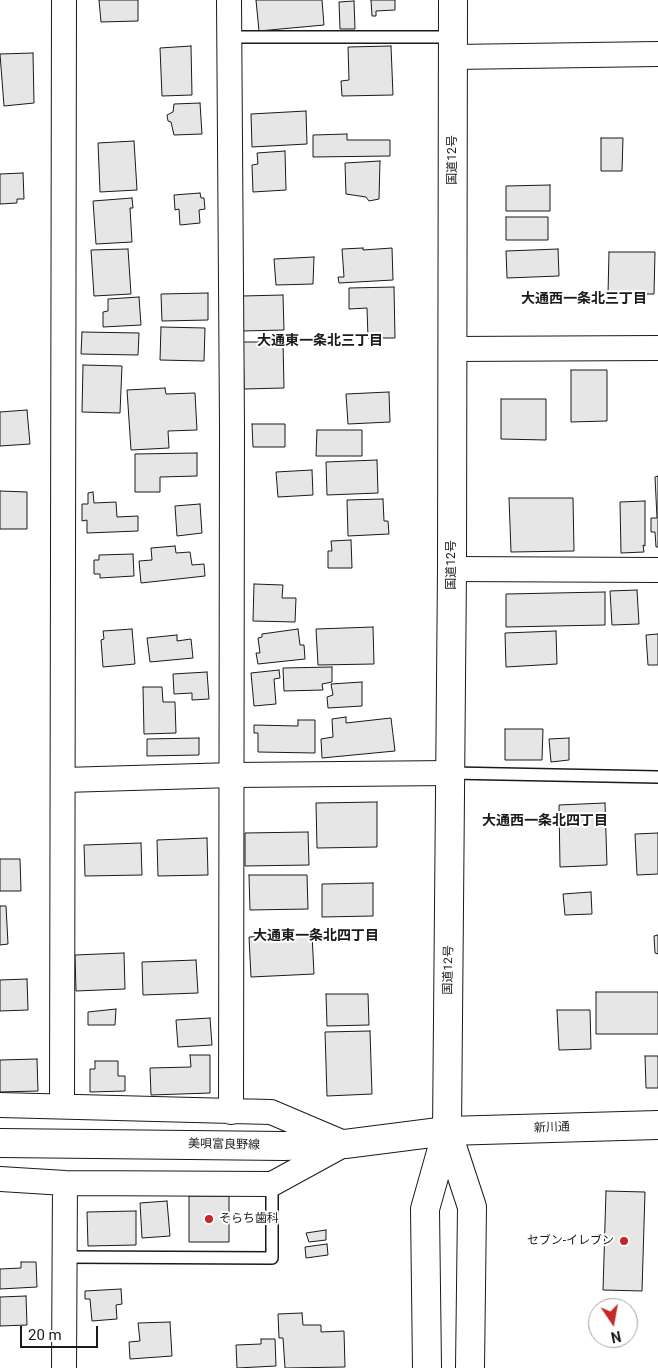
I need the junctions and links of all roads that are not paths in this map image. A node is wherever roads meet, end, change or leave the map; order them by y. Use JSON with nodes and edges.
{"nodes":[{"id":1,"x":64,"y":0,"type":"edge"},
{"id":2,"x":229,"y":0,"type":"edge"},
{"id":3,"x":453,"y":0,"type":"edge"},
{"id":4,"x":230,"y":37,"type":"junction"},
{"id":5,"x":453,"y":47,"type":"junction"},
{"id":6,"x":658,"y":54,"type":"edge"},
{"id":7,"x":658,"y":348,"type":"edge"},
{"id":8,"x":452,"y":349,"type":"junction"},
{"id":9,"x":452,"y":569,"type":"junction"},
{"id":10,"x":658,"y":570,"type":"edge"},
{"id":11,"x":451,"y":773,"type":"junction"},
{"id":12,"x":233,"y":775,"type":"junction"},
{"id":13,"x":658,"y":777,"type":"edge"},
{"id":14,"x":64,"y":780,"type":"junction"},
{"id":15,"x":0,"y":1105,"type":"edge"},
{"id":16,"x":62,"y":1106,"type":"junction"},
{"id":17,"x":231,"y":1112,"type":"junction"},
{"id":18,"x":658,"y":1125,"type":"edge"},
{"id":19,"x":447,"y":1131,"type":"junction"},
{"id":20,"x":0,"y":1143,"type":"edge"},
{"id":21,"x":345,"y":1144,"type":"junction"},
{"id":22,"x":0,"y":1179,"type":"edge"},
{"id":23,"x":65,"y":1183,"type":"junction"},
{"id":24,"x":272,"y":1184,"type":"junction"},
{"id":25,"x":64,"y":1257,"type":"junction"},
{"id":26,"x":64,"y":1368,"type":"edge"},
{"id":27,"x":426,"y":1368,"type":"edge"},
{"id":28,"x":470,"y":1368,"type":"edge"}],
"edges":[{"from":1,"to":14,"type":"street"},
{"from":2,"to":4,"type":"street"},
{"from":3,"to":5,"type":"main road","name":"国道12号"},
{"from":4,"to":5,"type":"lane"},
{"from":4,"to":12,"type":"street"},
{"from":5,"to":6,"type":"street"},
{"from":5,"to":8,"type":"main road","name":"国道12号"},
{"from":7,"to":8,"type":"street"},
{"from":8,"to":9,"type":"main road","name":"国道12号"},
{"from":9,"to":10,"type":"street"},
{"from":9,"to":11,"type":"main road","name":"国道12号"},
{"from":11,"to":12,"type":"street"},
{"from":11,"to":13,"type":"lane"},
{"from":11,"to":19,"type":"main road","name":"国道12号"},
{"from":12,"to":14,"type":"street"},
{"from":12,"to":17,"type":"street"},
{"from":14,"to":16,"type":"street"},
{"from":15,"to":16,"type":"street"},
{"from":16,"to":17,"type":"street"},
{"from":17,"to":21,"type":"street"},
{"from":18,"to":19,"type":"main road","name":"新川通"},
{"from":19,"to":21,"type":"main road","name":"美唄富良野線"},
{"from":19,"to":27,"type":"main road","name":"国道12号"},
{"from":19,"to":28,"type":"main road","name":"国道12号"},
{"from":20,"to":21,"type":"main road","name":"美唄富良野線"},
{"from":21,"to":24,"type":"street"},
{"from":22,"to":23,"type":"street"},
{"from":23,"to":24,"type":"street"},
{"from":23,"to":25,"type":"street"},
{"from":24,"to":25,"type":"lane"},
{"from":25,"to":26,"type":"street"}]}
